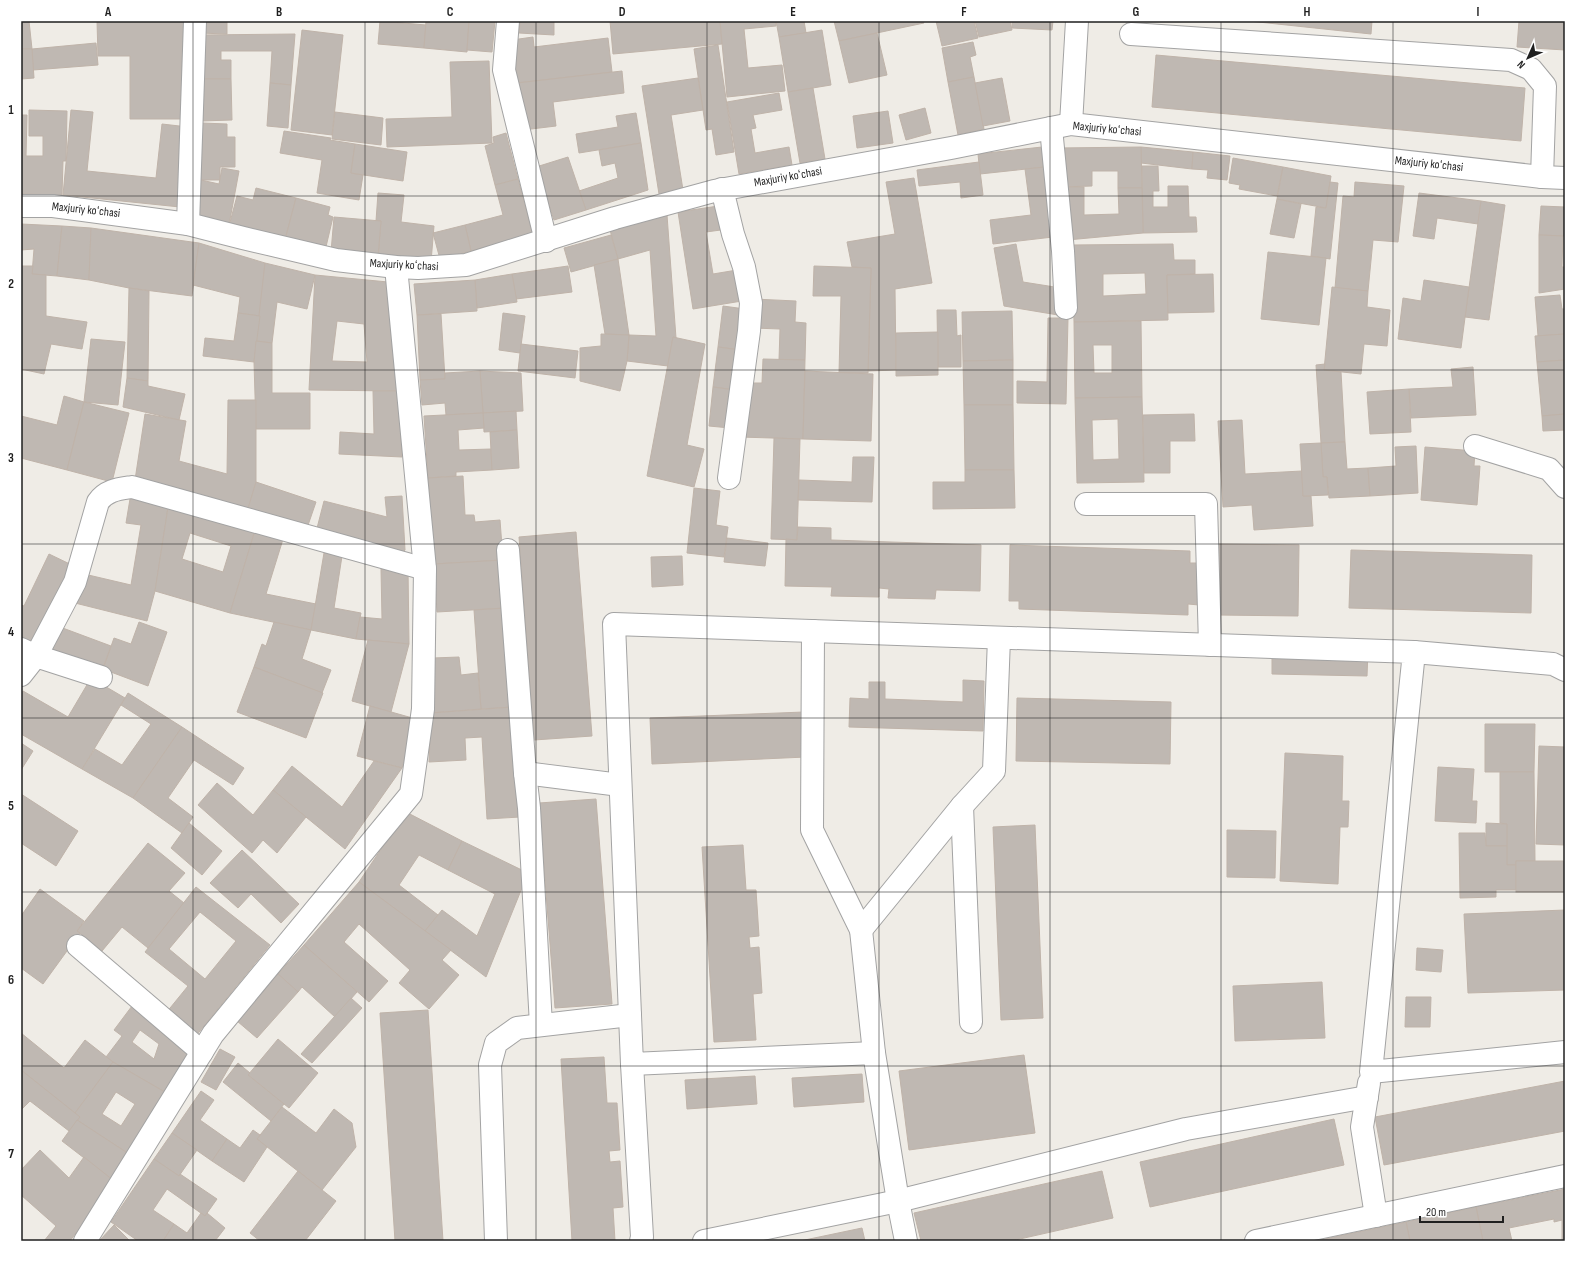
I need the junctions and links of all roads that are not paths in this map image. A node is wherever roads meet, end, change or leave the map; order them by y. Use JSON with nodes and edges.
{"nodes":[{"id":1,"x":195,"y":21,"type":"edge"},
{"id":2,"x":508,"y":21,"type":"edge"},
{"id":3,"x":1077,"y":21,"type":"edge"},
{"id":4,"x":1131,"y":34,"type":"dead end"},
{"id":5,"x":1061,"y":126,"type":"junction"},
{"id":6,"x":1542,"y":177,"type":"junction"},
{"id":7,"x":1565,"y":178,"type":"edge"},
{"id":8,"x":722,"y":189,"type":"junction"},
{"id":9,"x":21,"y":206,"type":"edge"},
{"id":10,"x":188,"y":224,"type":"junction"},
{"id":11,"x":546,"y":240,"type":"junction"},
{"id":12,"x":396,"y":267,"type":"junction"},
{"id":13,"x":1066,"y":308,"type":"dead end"},
{"id":14,"x":1475,"y":446,"type":"dead end"},
{"id":15,"x":729,"y":478,"type":"dead end"},
{"id":16,"x":1565,"y":487,"type":"edge"},
{"id":17,"x":1086,"y":504,"type":"dead end"},
{"id":18,"x":508,"y":550,"type":"dead end"},
{"id":19,"x":425,"y":570,"type":"junction"},
{"id":20,"x":813,"y":631,"type":"junction"},
{"id":21,"x":999,"y":638,"type":"junction"},
{"id":22,"x":1210,"y":645,"type":"junction"},
{"id":23,"x":29,"y":652,"type":"edge"},
{"id":24,"x":1414,"y":652,"type":"junction"},
{"id":25,"x":1565,"y":670,"type":"edge"},
{"id":26,"x":21,"y":675,"type":"edge"},
{"id":27,"x":101,"y":677,"type":"dead end"},
{"id":28,"x":525,"y":773,"type":"junction"},
{"id":29,"x":620,"y":785,"type":"junction"},
{"id":30,"x":962,"y":806,"type":"junction"},
{"id":31,"x":861,"y":930,"type":"junction"},
{"id":32,"x":78,"y":946,"type":"dead end"},
{"id":33,"x":630,"y":1015,"type":"junction"},
{"id":34,"x":971,"y":1022,"type":"dead end"},
{"id":35,"x":541,"y":1025,"type":"junction"},
{"id":36,"x":202,"y":1052,"type":"junction"},
{"id":37,"x":1565,"y":1052,"type":"edge"},
{"id":38,"x":874,"y":1053,"type":"junction"},
{"id":39,"x":632,"y":1064,"type":"junction"},
{"id":40,"x":1372,"y":1072,"type":"junction"},
{"id":41,"x":1367,"y":1097,"type":"junction"},
{"id":42,"x":1565,"y":1176,"type":"edge"},
{"id":43,"x":898,"y":1201,"type":"junction"},
{"id":44,"x":1376,"y":1216,"type":"junction"},
{"id":45,"x":1295,"y":1237,"type":"edge"},
{"id":46,"x":84,"y":1241,"type":"edge"},
{"id":47,"x":496,"y":1241,"type":"edge"},
{"id":48,"x":641,"y":1241,"type":"edge"},
{"id":49,"x":704,"y":1241,"type":"edge"},
{"id":50,"x":906,"y":1241,"type":"edge"},
{"id":51,"x":1256,"y":1241,"type":"edge"}],
"edges":[{"from":1,"to":10,"type":"street"},
{"from":2,"to":11,"type":"street"},
{"from":3,"to":5,"type":"street"},
{"from":4,"to":6,"type":"street"},
{"from":5,"to":6,"type":"street","name":"Maxjuriy koʻchasi"},
{"from":5,"to":8,"type":"street","name":"Maxjuriy koʻchasi"},
{"from":5,"to":13,"type":"street"},
{"from":6,"to":7,"type":"street","name":"Maxjuriy koʻchasi"},
{"from":8,"to":11,"type":"street","name":"Maxjuriy koʻchasi"},
{"from":8,"to":15,"type":"street"},
{"from":9,"to":10,"type":"street","name":"Maxjuriy koʻchasi"},
{"from":10,"to":12,"type":"street","name":"Maxjuriy koʻchasi"},
{"from":11,"to":12,"type":"street","name":"Maxjuriy koʻchasi"},
{"from":12,"to":19,"type":"street"},
{"from":14,"to":16,"type":"street"},
{"from":17,"to":22,"type":"street"},
{"from":18,"to":28,"type":"street"},
{"from":19,"to":23,"type":"street"},
{"from":19,"to":36,"type":"street"},
{"from":20,"to":21,"type":"street"},
{"from":20,"to":29,"type":"street"},
{"from":20,"to":31,"type":"street"},
{"from":21,"to":22,"type":"street"},
{"from":21,"to":30,"type":"street"},
{"from":22,"to":24,"type":"street"},
{"from":23,"to":26,"type":"street"},
{"from":23,"to":27,"type":"street"},
{"from":24,"to":25,"type":"street"},
{"from":24,"to":40,"type":"street"},
{"from":28,"to":29,"type":"street"},
{"from":28,"to":35,"type":"street"},
{"from":29,"to":33,"type":"street"},
{"from":30,"to":31,"type":"street"},
{"from":30,"to":34,"type":"street"},
{"from":31,"to":38,"type":"street"},
{"from":32,"to":36,"type":"street"},
{"from":33,"to":35,"type":"street"},
{"from":33,"to":39,"type":"street"},
{"from":35,"to":47,"type":"street"},
{"from":36,"to":46,"type":"street"},
{"from":37,"to":40,"type":"street"},
{"from":38,"to":39,"type":"street"},
{"from":38,"to":43,"type":"street"},
{"from":39,"to":48,"type":"street"},
{"from":40,"to":41,"type":"street"},
{"from":41,"to":43,"type":"street"},
{"from":41,"to":44,"type":"street"},
{"from":42,"to":44,"type":"street"},
{"from":43,"to":49,"type":"street"},
{"from":43,"to":50,"type":"street"},
{"from":44,"to":45,"type":"street"},
{"from":45,"to":51,"type":"street"}]}
